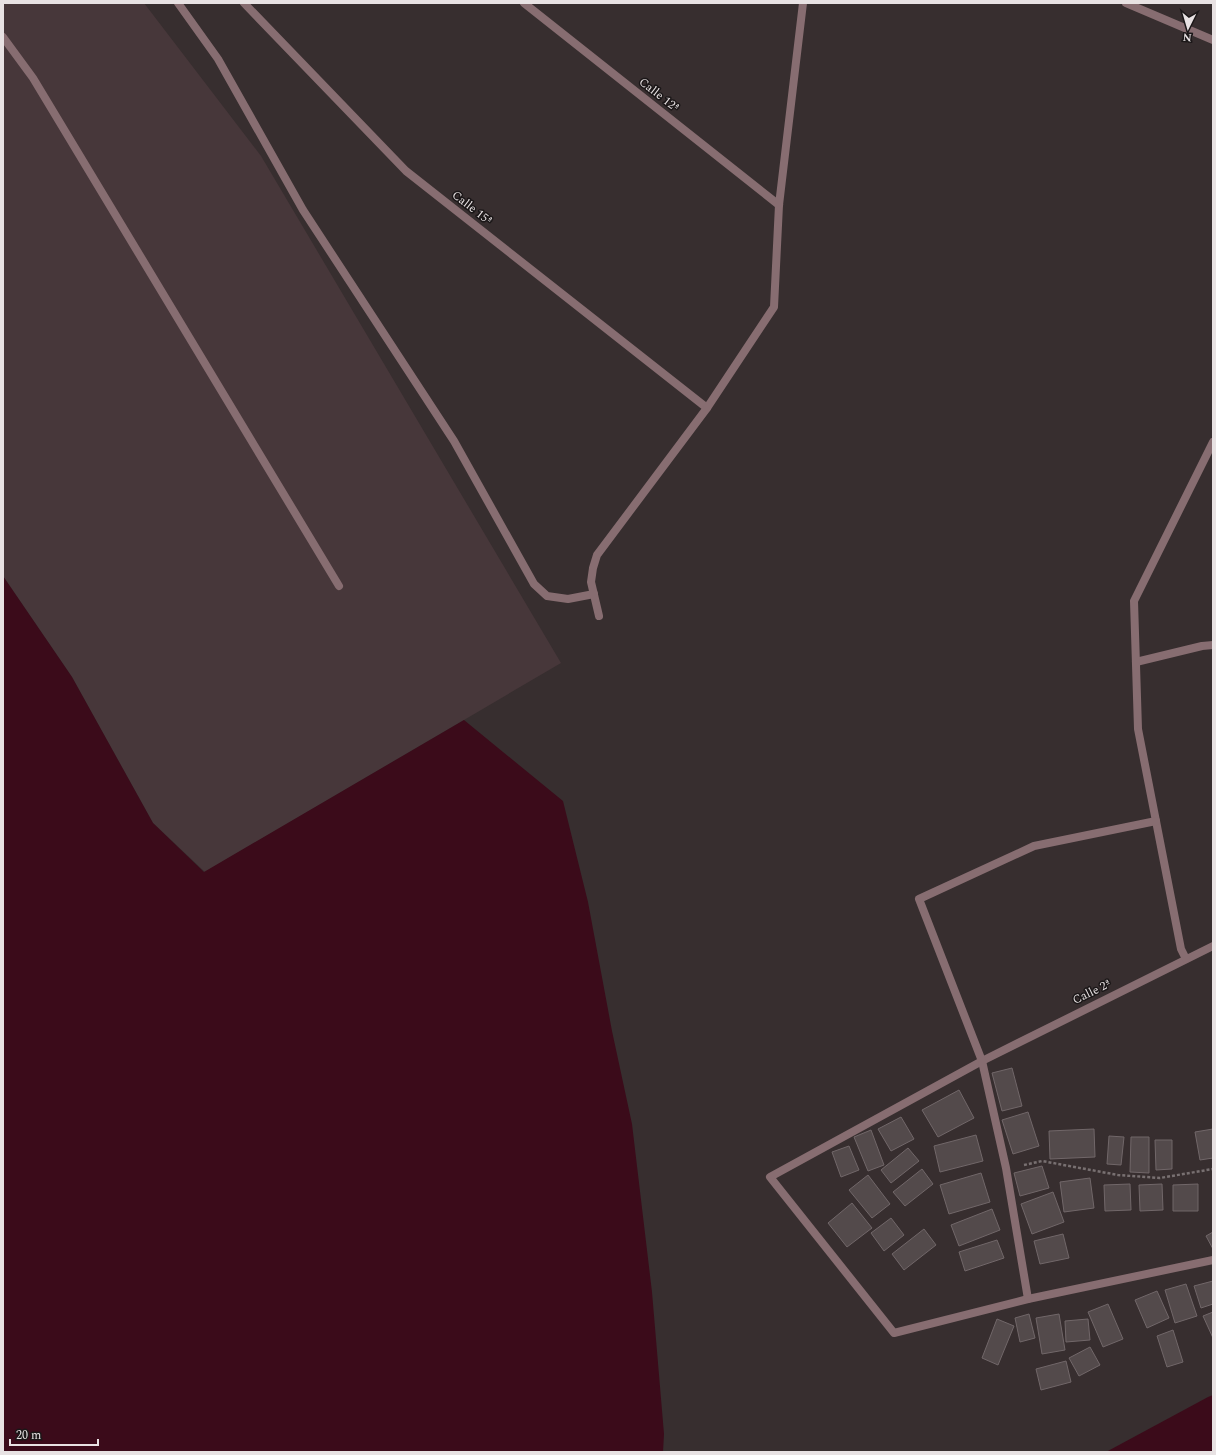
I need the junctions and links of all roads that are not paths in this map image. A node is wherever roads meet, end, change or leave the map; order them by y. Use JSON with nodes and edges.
{"nodes":[{"id":1,"x":178,"y":3,"type":"edge"},
{"id":2,"x":244,"y":3,"type":"edge"},
{"id":3,"x":524,"y":3,"type":"edge"},
{"id":4,"x":803,"y":3,"type":"edge"},
{"id":5,"x":1126,"y":3,"type":"edge"},
{"id":6,"x":3,"y":37,"type":"edge"},
{"id":7,"x":1213,"y":40,"type":"edge"},
{"id":8,"x":779,"y":205,"type":"junction"},
{"id":9,"x":707,"y":408,"type":"junction"},
{"id":10,"x":1213,"y":442,"type":"edge"},
{"id":11,"x":339,"y":586,"type":"dead end"},
{"id":12,"x":594,"y":594,"type":"junction"},
{"id":13,"x":599,"y":616,"type":"dead end"},
{"id":14,"x":1213,"y":645,"type":"edge"},
{"id":15,"x":1136,"y":662,"type":"junction"},
{"id":16,"x":1156,"y":821,"type":"junction"},
{"id":17,"x":1213,"y":946,"type":"edge"},
{"id":18,"x":1186,"y":960,"type":"junction"},
{"id":19,"x":982,"y":1061,"type":"junction"},
{"id":20,"x":1213,"y":1260,"type":"edge"},
{"id":21,"x":1028,"y":1298,"type":"junction"}],
"edges":[{"from":1,"to":12,"type":"street"},
{"from":2,"to":9,"type":"street","name":"Calle 15ª"},
{"from":3,"to":8,"type":"street","name":"Calle 12ª"},
{"from":4,"to":8,"type":"street"},
{"from":5,"to":7,"type":"street"},
{"from":6,"to":11,"type":"street"},
{"from":8,"to":9,"type":"street"},
{"from":9,"to":12,"type":"street"},
{"from":10,"to":15,"type":"street"},
{"from":12,"to":13,"type":"street"},
{"from":14,"to":15,"type":"street"},
{"from":15,"to":16,"type":"street"},
{"from":16,"to":18,"type":"street"},
{"from":16,"to":19,"type":"street"},
{"from":17,"to":18,"type":"street","name":"Calle 2ª"},
{"from":18,"to":19,"type":"street","name":"Calle 2ª"},
{"from":19,"to":21,"type":"street"},
{"from":19,"to":21,"type":"street","name":"Calle 2ª"},
{"from":20,"to":21,"type":"street"}]}
